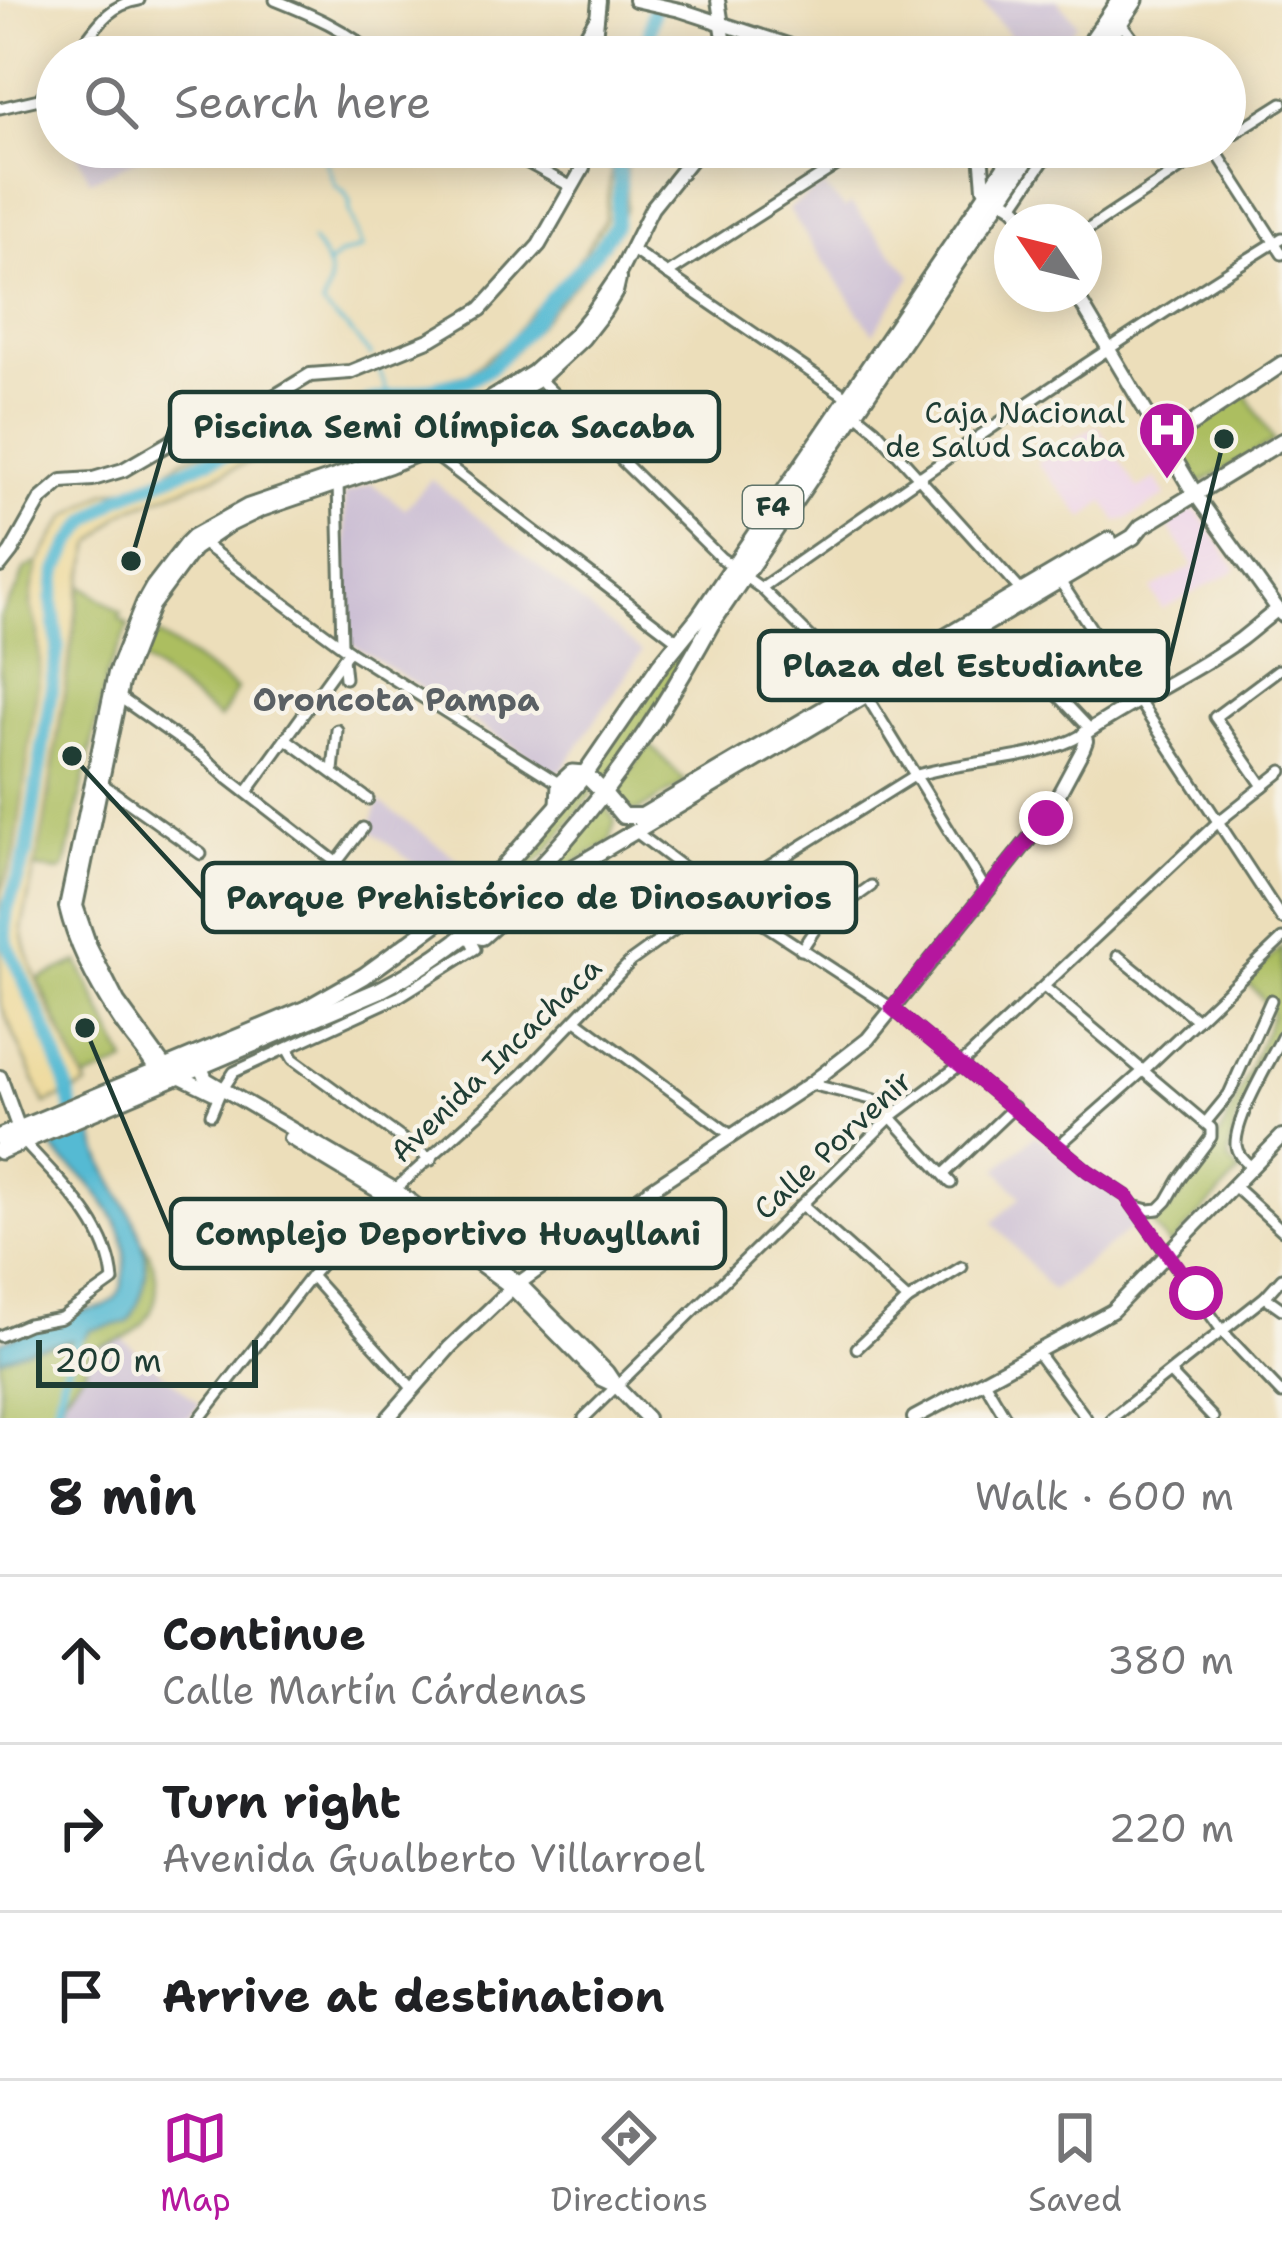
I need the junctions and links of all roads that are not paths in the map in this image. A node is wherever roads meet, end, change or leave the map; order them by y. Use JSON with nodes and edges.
{"nodes":[{"id":1,"x":275,"y":0,"type":"edge"},
{"id":2,"x":635,"y":0,"type":"edge"},
{"id":3,"x":718,"y":0,"type":"edge"},
{"id":4,"x":1120,"y":0,"type":"edge"},
{"id":5,"x":1135,"y":0,"type":"edge"},
{"id":6,"x":131,"y":1,"type":"edge"},
{"id":7,"x":598,"y":7,"type":"edge"},
{"id":8,"x":724,"y":25,"type":"junction"},
{"id":9,"x":1125,"y":28,"type":"junction"},
{"id":10,"x":90,"y":36,"type":"edge"},
{"id":11,"x":347,"y":36,"type":"edge"},
{"id":12,"x":583,"y":36,"type":"edge"},
{"id":13,"x":725,"y":36,"type":"edge"},
{"id":14,"x":759,"y":36,"type":"edge"},
{"id":15,"x":1095,"y":36,"type":"edge"},
{"id":16,"x":1117,"y":36,"type":"edge"},
{"id":17,"x":1122,"y":36,"type":"edge"},
{"id":18,"x":1131,"y":36,"type":"edge"},
{"id":19,"x":36,"y":100,"type":"edge"},
{"id":20,"x":1282,"y":103,"type":"edge"},
{"id":21,"x":0,"y":108,"type":"edge"},
{"id":22,"x":1246,"y":126,"type":"edge"},
{"id":23,"x":536,"y":168,"type":"edge"},
{"id":24,"x":583,"y":168,"type":"edge"},
{"id":25,"x":684,"y":168,"type":"edge"},
{"id":26,"x":832,"y":168,"type":"edge"},
{"id":27,"x":982,"y":168,"type":"edge"},
{"id":28,"x":1011,"y":168,"type":"edge"},
{"id":29,"x":1021,"y":168,"type":"edge"},
{"id":30,"x":1032,"y":168,"type":"edge"},
{"id":31,"x":1181,"y":168,"type":"edge"},
{"id":32,"x":1228,"y":168,"type":"edge"},
{"id":33,"x":572,"y":187,"type":"junction"},
{"id":34,"x":1000,"y":199,"type":"junction"},
{"id":35,"x":1006,"y":204,"type":"edge"},
{"id":36,"x":1102,"y":220,"type":"edge"},
{"id":37,"x":1278,"y":240,"type":"edge"},
{"id":38,"x":631,"y":249,"type":"junction"},
{"id":39,"x":1282,"y":254,"type":"edge"},
{"id":40,"x":667,"y":274,"type":"junction"},
{"id":41,"x":1086,"y":312,"type":"edge"},
{"id":42,"x":1108,"y":350,"type":"junction"},
{"id":43,"x":1282,"y":364,"type":"edge"},
{"id":44,"x":536,"y":376,"type":"junction"},
{"id":45,"x":850,"y":404,"type":"junction"},
{"id":46,"x":1165,"y":442,"type":"junction"},
{"id":47,"x":1282,"y":442,"type":"edge"},
{"id":48,"x":428,"y":450,"type":"junction"},
{"id":49,"x":917,"y":478,"type":"junction"},
{"id":50,"x":338,"y":479,"type":"junction"},
{"id":51,"x":1195,"y":494,"type":"junction"},
{"id":52,"x":197,"y":539,"type":"junction"},
{"id":53,"x":0,"y":566,"type":"edge"},
{"id":54,"x":739,"y":571,"type":"junction"},
{"id":55,"x":1057,"y":577,"type":"junction"},
{"id":56,"x":760,"y":588,"type":"junction"},
{"id":57,"x":1025,"y":596,"type":"junction"},
{"id":58,"x":1281,"y":610,"type":"edge"},
{"id":59,"x":678,"y":641,"type":"junction"},
{"id":60,"x":345,"y":652,"type":"junction"},
{"id":61,"x":1278,"y":670,"type":"dead end"},
{"id":62,"x":345,"y":678,"type":"dead end"},
{"id":63,"x":1052,"y":689,"type":"dead end"},
{"id":64,"x":864,"y":692,"type":"junction"},
{"id":65,"x":115,"y":694,"type":"junction"},
{"id":66,"x":1137,"y":699,"type":"junction"},
{"id":67,"x":337,"y":730,"type":"dead end"},
{"id":68,"x":1087,"y":731,"type":"junction"},
{"id":69,"x":286,"y":739,"type":"junction"},
{"id":70,"x":334,"y":771,"type":"junction"},
{"id":71,"x":1282,"y":771,"type":"edge"},
{"id":72,"x":585,"y":774,"type":"junction"},
{"id":73,"x":914,"y":776,"type":"junction"},
{"id":74,"x":100,"y":783,"type":"junction"},
{"id":75,"x":560,"y":784,"type":"junction"},
{"id":76,"x":1263,"y":786,"type":"junction"},
{"id":77,"x":247,"y":792,"type":"junction"},
{"id":78,"x":603,"y":793,"type":"junction"},
{"id":79,"x":368,"y":799,"type":"dead end"},
{"id":80,"x":559,"y":806,"type":"junction"},
{"id":81,"x":617,"y":811,"type":"junction"},
{"id":82,"x":1218,"y":822,"type":"junction"},
{"id":83,"x":363,"y":828,"type":"dead end"},
{"id":84,"x":636,"y":832,"type":"junction"},
{"id":85,"x":614,"y":845,"type":"junction"},
{"id":86,"x":201,"y":854,"type":"dead end"},
{"id":87,"x":338,"y":862,"type":"junction"},
{"id":88,"x":75,"y":881,"type":"junction"},
{"id":89,"x":871,"y":886,"type":"dead end"},
{"id":90,"x":987,"y":892,"type":"junction"},
{"id":91,"x":721,"y":896,"type":"junction"},
{"id":92,"x":464,"y":903,"type":"junction"},
{"id":93,"x":1282,"y":919,"type":"edge"},
{"id":94,"x":416,"y":923,"type":"dead end"},
{"id":95,"x":467,"y":934,"type":"junction"},
{"id":96,"x":1282,"y":939,"type":"edge"},
{"id":97,"x":801,"y":950,"type":"junction"},
{"id":98,"x":1118,"y":956,"type":"dead end"},
{"id":99,"x":1044,"y":987,"type":"junction"},
{"id":100,"x":1271,"y":1000,"type":"dead end"},
{"id":101,"x":892,"y":1008,"type":"junction"},
{"id":102,"x":576,"y":1020,"type":"junction"},
{"id":103,"x":1196,"y":1020,"type":"junction"},
{"id":104,"x":1282,"y":1037,"type":"edge"},
{"id":105,"x":287,"y":1048,"type":"junction"},
{"id":106,"x":961,"y":1064,"type":"junction"},
{"id":107,"x":201,"y":1066,"type":"junction"},
{"id":108,"x":1143,"y":1071,"type":"junction"},
{"id":109,"x":168,"y":1072,"type":"junction"},
{"id":110,"x":0,"y":1077,"type":"edge"},
{"id":111,"x":810,"y":1084,"type":"junction"},
{"id":112,"x":221,"y":1092,"type":"junction"},
{"id":113,"x":1014,"y":1107,"type":"junction"},
{"id":114,"x":211,"y":1114,"type":"dead end"},
{"id":115,"x":892,"y":1116,"type":"junction"},
{"id":116,"x":1206,"y":1122,"type":"junction"},
{"id":117,"x":29,"y":1132,"type":"junction"},
{"id":118,"x":731,"y":1135,"type":"junction"},
{"id":119,"x":1282,"y":1136,"type":"edge"},
{"id":120,"x":0,"y":1137,"type":"edge"},
{"id":121,"x":1058,"y":1146,"type":"junction"},
{"id":122,"x":0,"y":1151,"type":"edge"},
{"id":123,"x":430,"y":1160,"type":"junction"},
{"id":124,"x":1252,"y":1168,"type":"junction"},
{"id":125,"x":1235,"y":1187,"type":"junction"},
{"id":126,"x":392,"y":1193,"type":"junction"},
{"id":127,"x":802,"y":1205,"type":"junction"},
{"id":128,"x":1132,"y":1206,"type":"junction"},
{"id":129,"x":1282,"y":1230,"type":"edge"},
{"id":130,"x":1168,"y":1254,"type":"junction"},
{"id":131,"x":962,"y":1267,"type":"dead end"},
{"id":132,"x":311,"y":1276,"type":"junction"},
{"id":133,"x":1282,"y":1278,"type":"edge"},
{"id":134,"x":515,"y":1285,"type":"junction"},
{"id":135,"x":1265,"y":1298,"type":"junction"},
{"id":136,"x":908,"y":1300,"type":"junction"},
{"id":137,"x":1282,"y":1309,"type":"edge"},
{"id":138,"x":1223,"y":1332,"type":"junction"},
{"id":139,"x":0,"y":1336,"type":"edge"},
{"id":140,"x":856,"y":1348,"type":"dead end"},
{"id":141,"x":1036,"y":1351,"type":"junction"},
{"id":142,"x":1171,"y":1374,"type":"junction"},
{"id":143,"x":984,"y":1381,"type":"junction"},
{"id":144,"x":617,"y":1387,"type":"junction"},
{"id":145,"x":412,"y":1388,"type":"junction"},
{"id":146,"x":1282,"y":1394,"type":"edge"},
{"id":147,"x":392,"y":1416,"type":"edge"},
{"id":148,"x":918,"y":1417,"type":"edge"},
{"id":149,"x":200,"y":1418,"type":"edge"},
{"id":150,"x":584,"y":1418,"type":"edge"},
{"id":151,"x":647,"y":1418,"type":"edge"},
{"id":152,"x":1006,"y":1418,"type":"edge"},
{"id":153,"x":1086,"y":1418,"type":"edge"},
{"id":154,"x":1112,"y":1418,"type":"edge"},
{"id":155,"x":1213,"y":1418,"type":"edge"}],
"edges":[{"from":1,"to":11,"type":"street"},
{"from":2,"to":8,"type":"main road"},
{"from":3,"to":8,"type":"main road"},
{"from":4,"to":15,"type":"highway"},
{"from":5,"to":9,"type":"highway"},
{"from":6,"to":10,"type":"street"},
{"from":7,"to":12,"type":"street"},
{"from":8,"to":13,"type":"main road"},
{"from":8,"to":14,"type":"main road"},
{"from":9,"to":16,"type":"highway"},
{"from":9,"to":17,"type":"street"},
{"from":9,"to":18,"type":"street"},
{"from":19,"to":21,"type":"street"},
{"from":20,"to":22,"type":"street"},
{"from":23,"to":33,"type":"street"},
{"from":24,"to":33,"type":"main road"},
{"from":25,"to":38,"type":"main road"},
{"from":26,"to":40,"type":"street"},
{"from":27,"to":34,"type":"main road"},
{"from":28,"to":34,"type":"highway","number":"F4"},
{"from":29,"to":34,"type":"highway","number":"F4"},
{"from":30,"to":34,"type":"street"},
{"from":31,"to":36,"type":"street"},
{"from":32,"to":37,"type":"street"},
{"from":33,"to":53,"type":"main road"},
{"from":34,"to":35,"type":"main road"},
{"from":34,"to":45,"type":"highway","number":"F4"},
{"from":37,"to":39,"type":"street"},
{"from":37,"to":42,"type":"street"},
{"from":38,"to":40,"type":"street"},
{"from":38,"to":44,"type":"main road"},
{"from":40,"to":45,"type":"street"},
{"from":41,"to":42,"type":"main road"},
{"from":42,"to":46,"type":"main road"},
{"from":42,"to":49,"type":"street"},
{"from":43,"to":46,"type":"main road"},
{"from":44,"to":48,"type":"main road"},
{"from":44,"to":50,"type":"main road"},
{"from":44,"to":54,"type":"street"},
{"from":45,"to":49,"type":"street"},
{"from":45,"to":54,"type":"highway","number":"F4"},
{"from":46,"to":51,"type":"main road"},
{"from":47,"to":51,"type":"main road"},
{"from":48,"to":50,"type":"main road"},
{"from":48,"to":59,"type":"street"},
{"from":49,"to":56,"type":"street"},
{"from":49,"to":57,"type":"street"},
{"from":50,"to":52,"type":"main road"},
{"from":50,"to":60,"type":"street"},
{"from":51,"to":55,"type":"main road"},
{"from":51,"to":58,"type":"main road"},
{"from":52,"to":60,"type":"street"},
{"from":52,"to":65,"type":"main road"},
{"from":54,"to":56,"type":"street"},
{"from":54,"to":59,"type":"highway","number":"F4"},
{"from":54,"to":78,"type":"highway","number":"F4"},
{"from":55,"to":57,"type":"main road"},
{"from":55,"to":66,"type":"street"},
{"from":56,"to":64,"type":"street"},
{"from":57,"to":64,"type":"main road"},
{"from":58,"to":66,"type":"main road"},
{"from":59,"to":72,"type":"highway","number":"F4"},
{"from":60,"to":62,"type":"street"},
{"from":60,"to":69,"type":"street"},
{"from":60,"to":75,"type":"street"},
{"from":61,"to":76,"type":"street"},
{"from":63,"to":68,"type":"street"},
{"from":64,"to":73,"type":"street"},
{"from":64,"to":81,"type":"main road"},
{"from":64,"to":84,"type":"main road"},
{"from":65,"to":74,"type":"main road"},
{"from":65,"to":77,"type":"street"},
{"from":65,"to":88,"type":"main road"},
{"from":66,"to":68,"type":"main road"},
{"from":66,"to":82,"type":"street"},
{"from":67,"to":70,"type":"street"},
{"from":68,"to":73,"type":"street","name":"Avenida Incachaca"},
{"from":68,"to":90,"type":"main road"},
{"from":69,"to":70,"type":"street"},
{"from":69,"to":77,"type":"street"},
{"from":70,"to":79,"type":"street"},
{"from":71,"to":76,"type":"street","name":"Calle Porvenir"},
{"from":72,"to":75,"type":"highway"},
{"from":72,"to":78,"type":"highway"},
{"from":72,"to":80,"type":"highway","number":"F4"},
{"from":73,"to":90,"type":"street"},
{"from":73,"to":91,"type":"street","name":"Avenida Incachaca"},
{"from":74,"to":86,"type":"street"},
{"from":74,"to":88,"type":"main road"},
{"from":75,"to":80,"type":"highway"},
{"from":76,"to":82,"type":"street","name":"Calle Porvenir"},
{"from":77,"to":87,"type":"street"},
{"from":78,"to":81,"type":"main road"},
{"from":78,"to":95,"type":"highway","number":"F4"},
{"from":80,"to":92,"type":"highway","number":"F4"},
{"from":81,"to":85,"type":"main road"},
{"from":82,"to":93,"type":"street"},
{"from":82,"to":99,"type":"street","name":"Calle Porvenir"},
{"from":83,"to":87,"type":"street"},
{"from":84,"to":85,"type":"main road"},
{"from":84,"to":91,"type":"street"},
{"from":85,"to":95,"type":"main road"},
{"from":87,"to":94,"type":"street"},
{"from":88,"to":109,"type":"main road"},
{"from":89,"to":97,"type":"street"},
{"from":90,"to":101,"type":"main road"},
{"from":91,"to":97,"type":"street"},
{"from":91,"to":102,"type":"street","name":"Avenida Incachaca"},
{"from":92,"to":95,"type":"highway"},
{"from":92,"to":109,"type":"highway","number":"F4"},
{"from":95,"to":105,"type":"street"},
{"from":95,"to":107,"type":"highway","number":"F4"},
{"from":96,"to":103,"type":"street"},
{"from":97,"to":101,"type":"street"},
{"from":98,"to":103,"type":"street"},
{"from":99,"to":106,"type":"street","name":"Calle Porvenir"},
{"from":99,"to":108,"type":"street"},
{"from":100,"to":116,"type":"street"},
{"from":101,"to":106,"type":"street"},
{"from":101,"to":111,"type":"main road"},
{"from":102,"to":118,"type":"street"},
{"from":102,"to":123,"type":"street","name":"Avenida Incachaca"},
{"from":103,"to":108,"type":"street"},
{"from":104,"to":124,"type":"street"},
{"from":105,"to":112,"type":"street"},
{"from":105,"to":123,"type":"street"},
{"from":106,"to":113,"type":"street"},
{"from":106,"to":115,"type":"street","name":"Calle Porvenir"},
{"from":107,"to":109,"type":"highway","number":"F4"},
{"from":107,"to":112,"type":"main road"},
{"from":108,"to":116,"type":"street"},
{"from":108,"to":121,"type":"street"},
{"from":109,"to":112,"type":"main road"},
{"from":109,"to":117,"type":"highway","number":"F4"},
{"from":110,"to":117,"type":"main road"},
{"from":111,"to":115,"type":"street"},
{"from":111,"to":118,"type":"main road"},
{"from":112,"to":114,"type":"street"},
{"from":112,"to":126,"type":"main road"},
{"from":113,"to":115,"type":"street"},
{"from":113,"to":121,"type":"street"},
{"from":115,"to":127,"type":"street","name":"Calle Porvenir"},
{"from":116,"to":128,"type":"street"},
{"from":117,"to":120,"type":"highway","number":"F4"},
{"from":117,"to":122,"type":"highway","number":"F4"},
{"from":117,"to":139,"type":"street"},
{"from":118,"to":134,"type":"main road"},
{"from":119,"to":124,"type":"main road"},
{"from":121,"to":128,"type":"street"},
{"from":123,"to":126,"type":"street","name":"Avenida Incachaca"},
{"from":124,"to":125,"type":"main road"},
{"from":125,"to":129,"type":"street"},
{"from":125,"to":130,"type":"main road"},
{"from":126,"to":132,"type":"street","name":"Avenida Incachaca"},
{"from":126,"to":134,"type":"main road"},
{"from":127,"to":136,"type":"street"},
{"from":127,"to":144,"type":"street","name":"Calle Porvenir"},
{"from":128,"to":130,"type":"street"},
{"from":130,"to":138,"type":"street"},
{"from":130,"to":141,"type":"main road"},
{"from":131,"to":136,"type":"street"},
{"from":132,"to":145,"type":"street"},
{"from":132,"to":149,"type":"street","name":"Avenida Incachaca"},
{"from":133,"to":135,"type":"street"},
{"from":134,"to":144,"type":"main road"},
{"from":134,"to":145,"type":"main road"},
{"from":135,"to":137,"type":"street"},
{"from":135,"to":138,"type":"street"},
{"from":136,"to":140,"type":"street"},
{"from":138,"to":142,"type":"street"},
{"from":138,"to":146,"type":"street"},
{"from":141,"to":143,"type":"main road"},
{"from":141,"to":153,"type":"street"},
{"from":142,"to":154,"type":"street"},
{"from":142,"to":155,"type":"street"},
{"from":143,"to":148,"type":"main road"},
{"from":143,"to":152,"type":"street"},
{"from":144,"to":150,"type":"street","name":"Calle Porvenir"},
{"from":144,"to":151,"type":"main road"},
{"from":145,"to":147,"type":"main road"}]}
